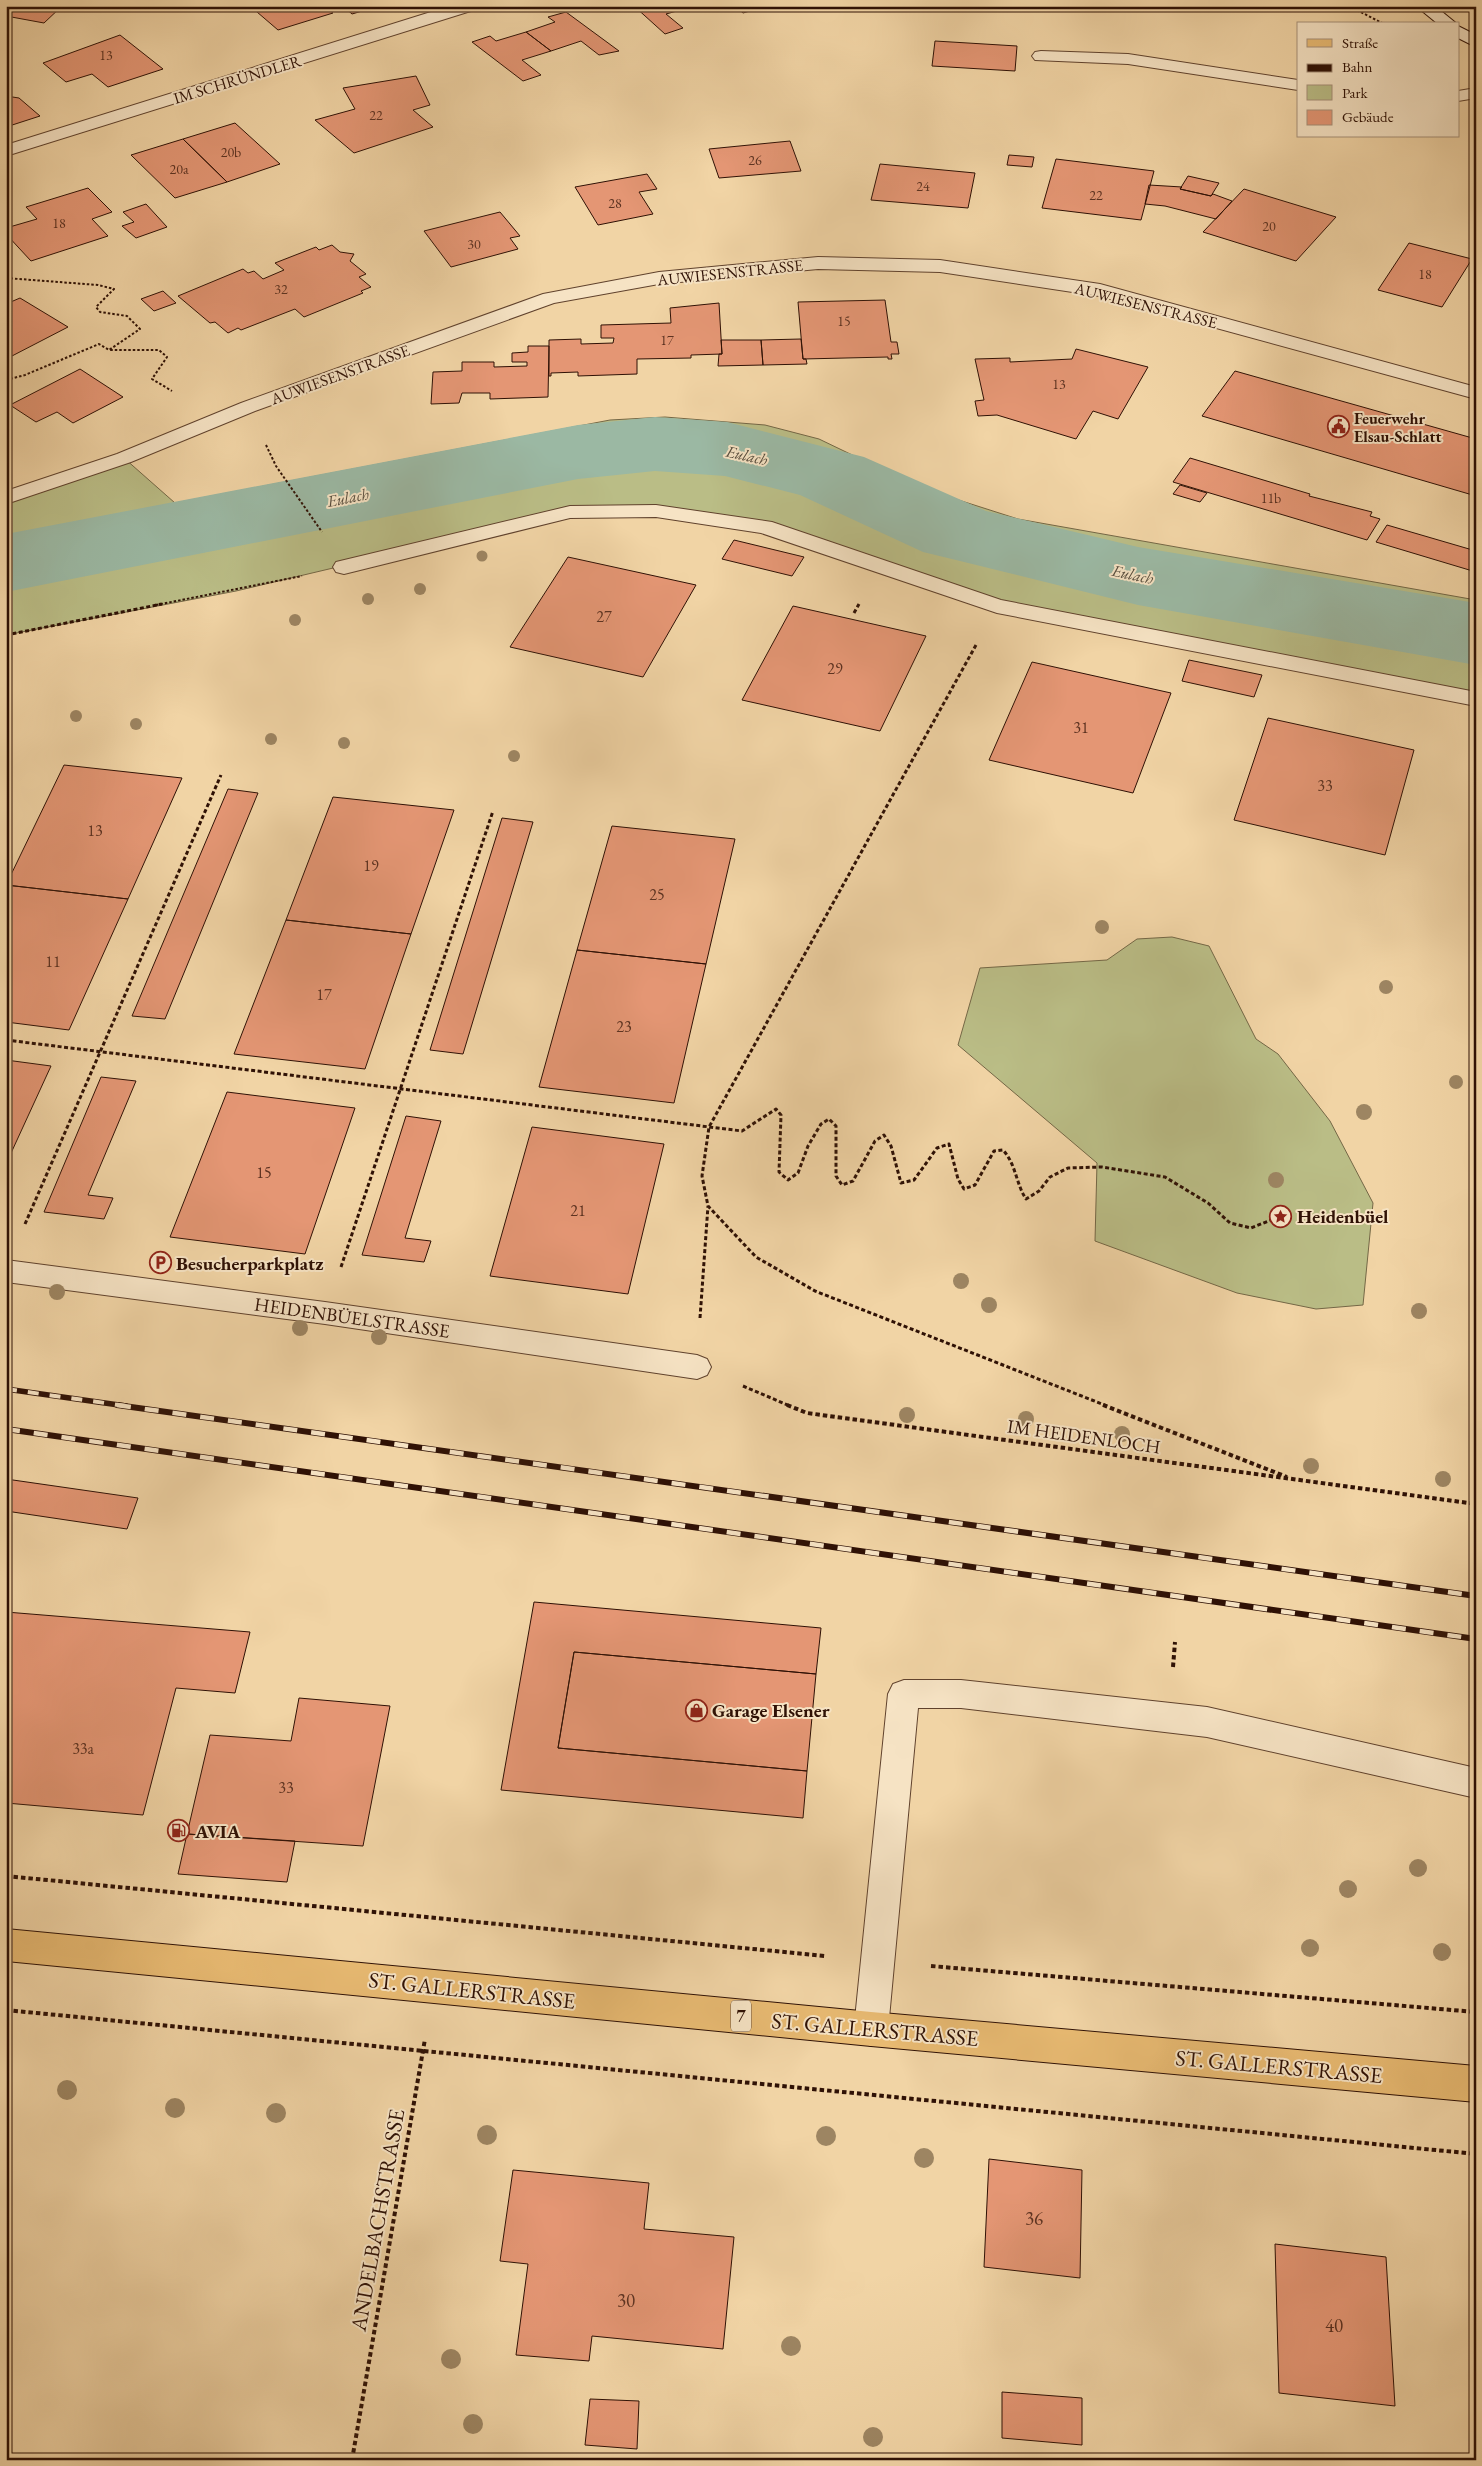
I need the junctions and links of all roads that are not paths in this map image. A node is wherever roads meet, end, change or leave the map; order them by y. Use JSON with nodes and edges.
{"nodes":[{"id":1,"x":468,"y":6,"type":"edge"},
{"id":2,"x":1424,"y":6,"type":"edge"},
{"id":3,"x":1445,"y":22,"type":"edge"},
{"id":4,"x":1460,"y":32,"type":"edge"},
{"id":5,"x":1476,"y":42,"type":"edge"},
{"id":6,"x":1041,"y":56,"type":"dead end"},
{"id":7,"x":1297,"y":85,"type":"edge"},
{"id":8,"x":1476,"y":93,"type":"edge"},
{"id":9,"x":1460,"y":96,"type":"edge"},
{"id":10,"x":6,"y":151,"type":"edge"},
{"id":11,"x":1476,"y":393,"type":"edge"},
{"id":12,"x":6,"y":498,"type":"edge"},
{"id":13,"x":344,"y":567,"type":"road end"},
{"id":14,"x":1476,"y":699,"type":"edge"},
{"id":15,"x":6,"y":1271,"type":"edge"},
{"id":16,"x":697,"y":1367,"type":"road end"},
{"id":17,"x":1476,"y":1783,"type":"edge"},
{"id":18,"x":6,"y":1945,"type":"edge"},
{"id":19,"x":871,"y":2029,"type":"junction"},
{"id":20,"x":1476,"y":2084,"type":"edge"}],
"edges":[{"from":1,"to":10,"type":"street","name":"IM SCHRÜNDLER"},
{"from":2,"to":3,"type":"street"},
{"from":4,"to":5,"type":"street"},
{"from":6,"to":7,"type":"street"},
{"from":8,"to":9,"type":"street"},
{"from":11,"to":12,"type":"street","name":"AUWIESENSTRASSE"},
{"from":13,"to":14,"type":"street"},
{"from":15,"to":16,"type":"street","name":"HEIDENBÜELSTRASSE"},
{"from":17,"to":19,"type":"street"},
{"from":18,"to":19,"type":"main road","name":"ST. GALLERSTRASSE","number":"7"},
{"from":19,"to":20,"type":"main road","name":"ST. GALLERSTRASSE","number":"7"}]}
